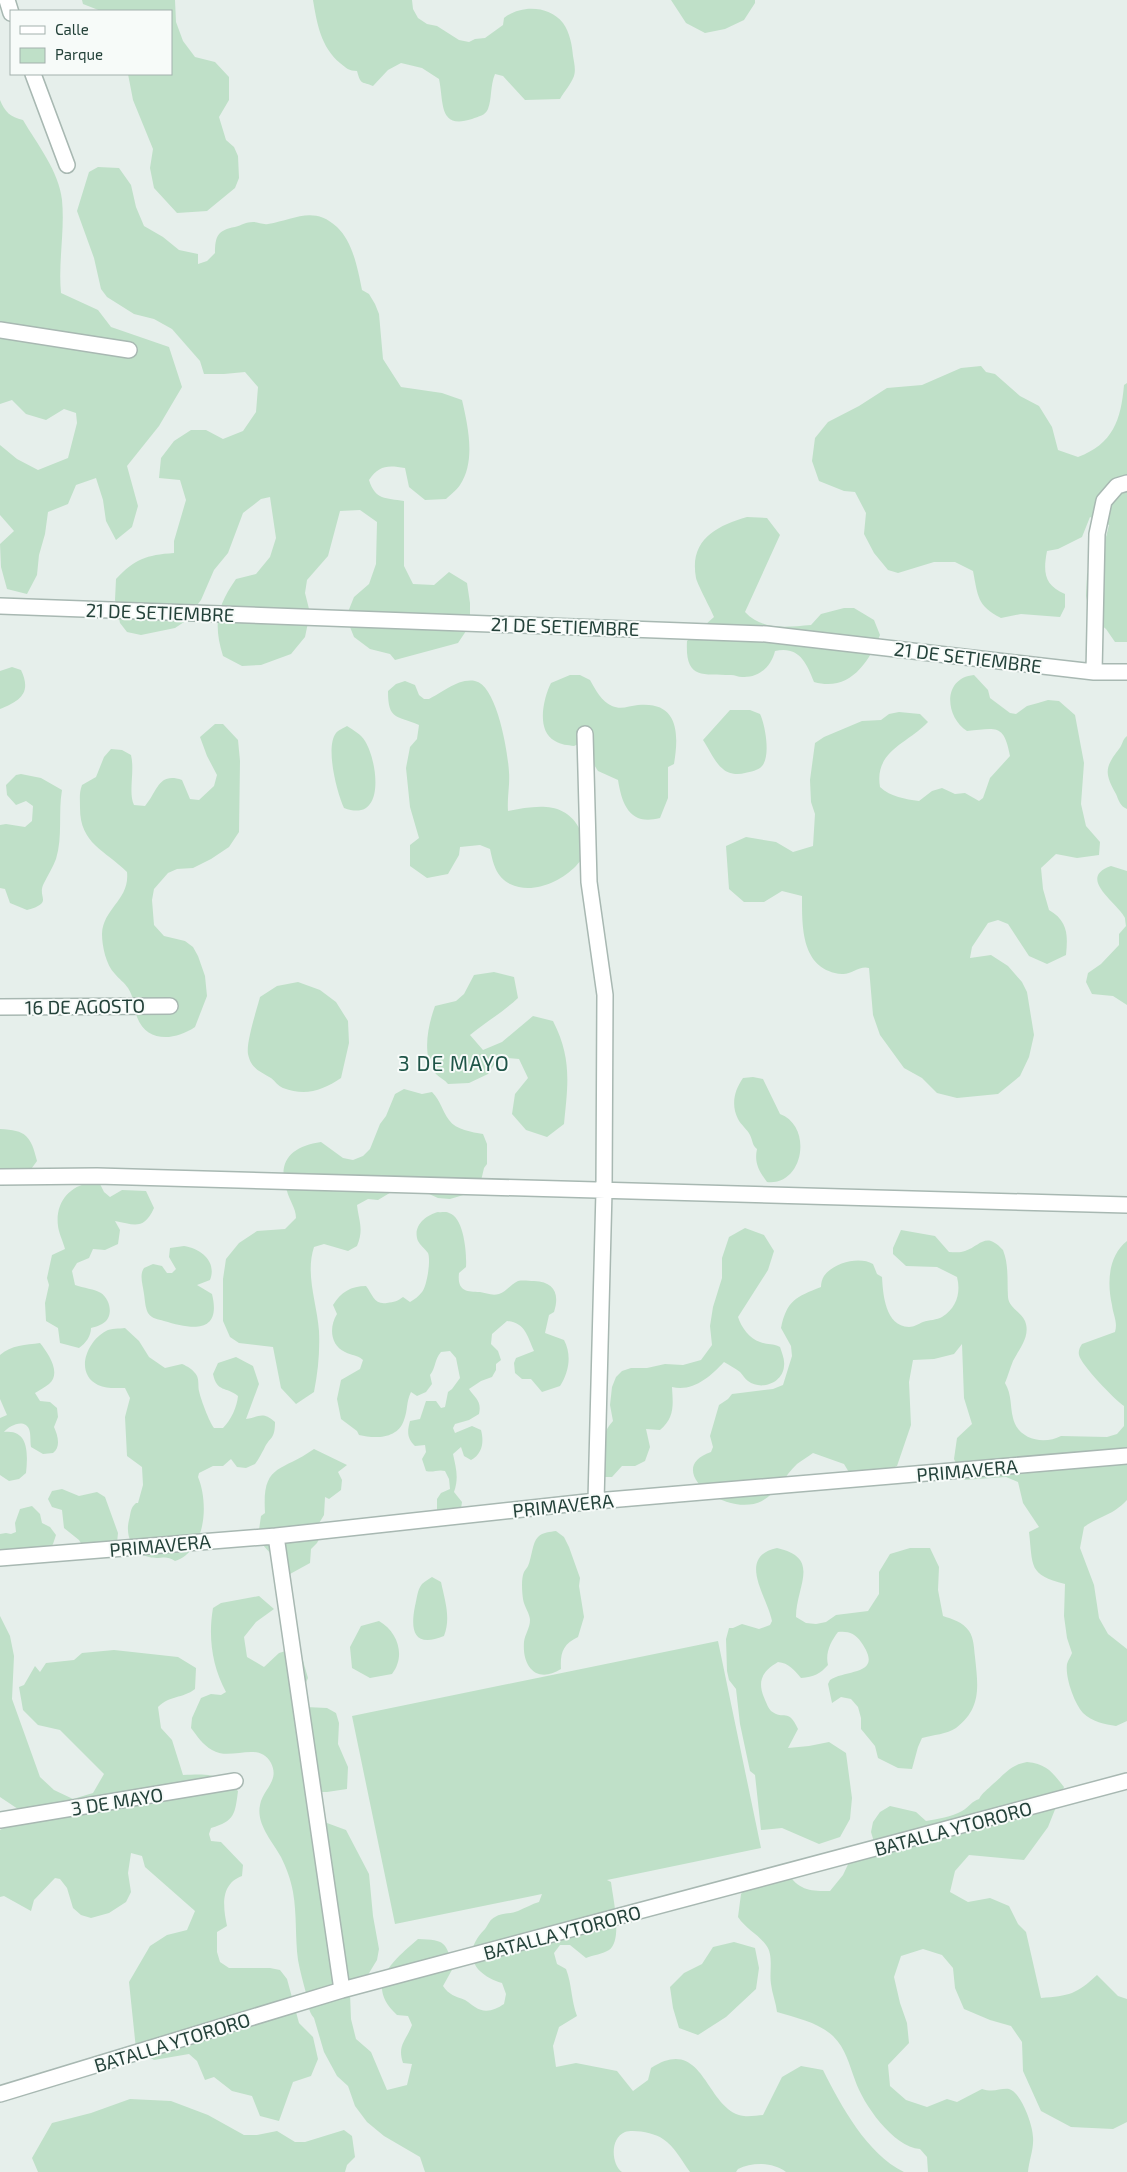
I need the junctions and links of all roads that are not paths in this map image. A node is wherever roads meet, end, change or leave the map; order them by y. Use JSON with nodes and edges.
{"nodes":[{"id":1,"x":33,"y":75,"type":"edge"},
{"id":2,"x":67,"y":165,"type":"dead end"},
{"id":3,"x":0,"y":330,"type":"edge"},
{"id":4,"x":130,"y":350,"type":"dead end"},
{"id":5,"x":1127,"y":482,"type":"edge"},
{"id":6,"x":0,"y":606,"type":"edge"},
{"id":7,"x":1094,"y":672,"type":"junction"},
{"id":8,"x":1127,"y":672,"type":"edge"},
{"id":9,"x":586,"y":734,"type":"dead end"},
{"id":10,"x":170,"y":1006,"type":"dead end"},
{"id":11,"x":0,"y":1007,"type":"edge"},
{"id":12,"x":0,"y":1177,"type":"edge"},
{"id":13,"x":604,"y":1192,"type":"junction"},
{"id":14,"x":1127,"y":1205,"type":"edge"},
{"id":15,"x":1127,"y":1456,"type":"edge"},
{"id":16,"x":596,"y":1500,"type":"junction"},
{"id":17,"x":276,"y":1536,"type":"junction"},
{"id":18,"x":0,"y":1558,"type":"edge"},
{"id":19,"x":235,"y":1781,"type":"dead end"},
{"id":20,"x":1127,"y":1781,"type":"edge"},
{"id":21,"x":0,"y":1820,"type":"edge"},
{"id":22,"x":342,"y":1990,"type":"junction"},
{"id":23,"x":0,"y":2094,"type":"edge"}],
"edges":[{"from":1,"to":2,"type":"street"},
{"from":3,"to":4,"type":"street"},
{"from":5,"to":7,"type":"street"},
{"from":6,"to":7,"type":"street","name":"21 DE SETIEMBRE"},
{"from":7,"to":8,"type":"street","name":"21 DE SETIEMBRE"},
{"from":9,"to":13,"type":"street"},
{"from":10,"to":11,"type":"street","name":"16 DE AGOSTO"},
{"from":12,"to":13,"type":"street"},
{"from":13,"to":14,"type":"street"},
{"from":13,"to":16,"type":"street"},
{"from":15,"to":16,"type":"street","name":"PRIMAVERA"},
{"from":16,"to":17,"type":"street","name":"PRIMAVERA"},
{"from":17,"to":18,"type":"street","name":"PRIMAVERA"},
{"from":17,"to":22,"type":"street"},
{"from":19,"to":21,"type":"street","name":"3 DE MAYO"},
{"from":20,"to":22,"type":"street","name":"BATALLA YTORORO"},
{"from":22,"to":23,"type":"street","name":"BATALLA YTORORO"}]}
